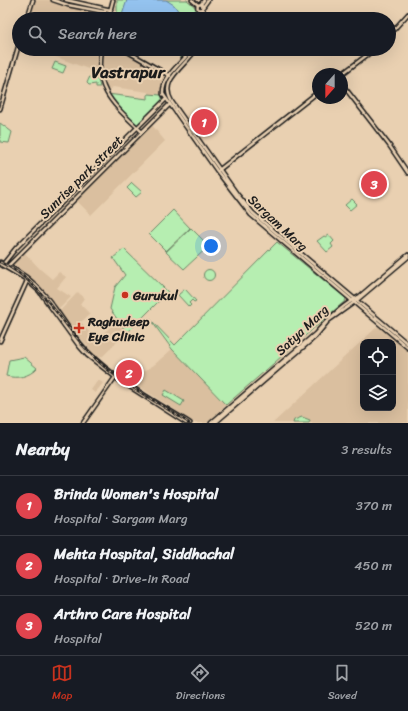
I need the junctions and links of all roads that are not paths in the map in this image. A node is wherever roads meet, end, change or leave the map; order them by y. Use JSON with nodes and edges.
{"nodes":[{"id":1,"x":33,"y":0,"type":"edge"},
{"id":2,"x":52,"y":0,"type":"edge"},
{"id":3,"x":66,"y":0,"type":"edge"},
{"id":4,"x":113,"y":0,"type":"edge"},
{"id":5,"x":192,"y":0,"type":"edge"},
{"id":6,"x":197,"y":0,"type":"edge"},
{"id":7,"x":204,"y":0,"type":"edge"},
{"id":8,"x":208,"y":0,"type":"edge"},
{"id":9,"x":201,"y":6,"type":"junction"},
{"id":10,"x":110,"y":11,"type":"junction"},
{"id":11,"x":29,"y":12,"type":"edge"},
{"id":12,"x":201,"y":12,"type":"edge"},
{"id":13,"x":202,"y":12,"type":"edge"},
{"id":14,"x":408,"y":14,"type":"edge"},
{"id":15,"x":396,"y":27,"type":"edge"},
{"id":16,"x":15,"y":56,"type":"edge"},
{"id":17,"x":100,"y":56,"type":"edge"},
{"id":18,"x":136,"y":56,"type":"edge"},
{"id":19,"x":186,"y":56,"type":"edge"},
{"id":20,"x":190,"y":56,"type":"edge"},
{"id":21,"x":366,"y":56,"type":"edge"},
{"id":22,"x":348,"y":69,"type":"edge"},
{"id":23,"x":170,"y":77,"type":"junction"},
{"id":24,"x":348,"y":92,"type":"edge"},
{"id":25,"x":312,"y":97,"type":"edge"},
{"id":26,"x":167,"y":98,"type":"junction"},
{"id":27,"x":170,"y":103,"type":"junction"},
{"id":28,"x":0,"y":109,"type":"edge"},
{"id":29,"x":138,"y":128,"type":"junction"},
{"id":30,"x":141,"y":131,"type":"junction"},
{"id":31,"x":218,"y":170,"type":"junction"},
{"id":32,"x":408,"y":173,"type":"edge"},
{"id":33,"x":408,"y":256,"type":"edge"},
{"id":34,"x":1,"y":264,"type":"edge"},
{"id":35,"x":7,"y":267,"type":"junction"},
{"id":36,"x":27,"y":281,"type":"junction"},
{"id":37,"x":354,"y":301,"type":"junction"},
{"id":38,"x":0,"y":341,"type":"edge"},
{"id":39,"x":408,"y":344,"type":"edge"},
{"id":40,"x":304,"y":345,"type":"junction"},
{"id":41,"x":408,"y":348,"type":"edge"},
{"id":42,"x":116,"y":376,"type":"junction"},
{"id":43,"x":83,"y":423,"type":"edge"},
{"id":44,"x":186,"y":423,"type":"edge"},
{"id":45,"x":190,"y":423,"type":"edge"},
{"id":46,"x":211,"y":423,"type":"edge"},
{"id":47,"x":215,"y":423,"type":"edge"}],
"edges":[{"from":1,"to":11,"type":"main road"},
{"from":2,"to":10,"type":"main road"},
{"from":3,"to":10,"type":"main road"},
{"from":4,"to":10,"type":"main road"},
{"from":5,"to":9,"type":"main road"},
{"from":6,"to":9,"type":"main road"},
{"from":7,"to":9,"type":"main road"},
{"from":8,"to":9,"type":"main road"},
{"from":9,"to":12,"type":"main road"},
{"from":9,"to":13,"type":"main road"},
{"from":14,"to":15,"type":"main road"},
{"from":16,"to":28,"type":"main road"},
{"from":17,"to":29,"type":"main road"},
{"from":18,"to":23,"type":"main road"},
{"from":19,"to":23,"type":"main road"},
{"from":20,"to":23,"type":"main road"},
{"from":21,"to":22,"type":"main road"},
{"from":23,"to":26,"type":"main road"},
{"from":24,"to":32,"type":"main road"},
{"from":25,"to":31,"type":"main road"},
{"from":26,"to":27,"type":"main road","name":"Sargam Marg"},
{"from":26,"to":29,"type":"main road"},
{"from":27,"to":30,"type":"main road","name":"Sunrise park street"},
{"from":27,"to":31,"type":"main road","name":"Sargam Marg"},
{"from":29,"to":30,"type":"main road"},
{"from":29,"to":34,"type":"main road"},
{"from":30,"to":35,"type":"main road","name":"Sunrise park street"},
{"from":31,"to":37,"type":"main road","name":"Sargam Marg"},
{"from":33,"to":37,"type":"main road","name":"Satya Marg"},
{"from":34,"to":35,"type":"main road"},
{"from":35,"to":36,"type":"main road"},
{"from":35,"to":42,"type":"main road"},
{"from":36,"to":38,"type":"main road"},
{"from":36,"to":42,"type":"main road"},
{"from":37,"to":39,"type":"main road","name":"Sargam Marg"},
{"from":37,"to":40,"type":"main road","name":"Satya Marg"},
{"from":37,"to":41,"type":"main road","name":"Sargam Marg"},
{"from":40,"to":46,"type":"main road","name":"Satya Marg"},
{"from":40,"to":47,"type":"main road","name":"Satya Marg"},
{"from":42,"to":43,"type":"main road"},
{"from":42,"to":44,"type":"main road"},
{"from":42,"to":45,"type":"main road"}]}
